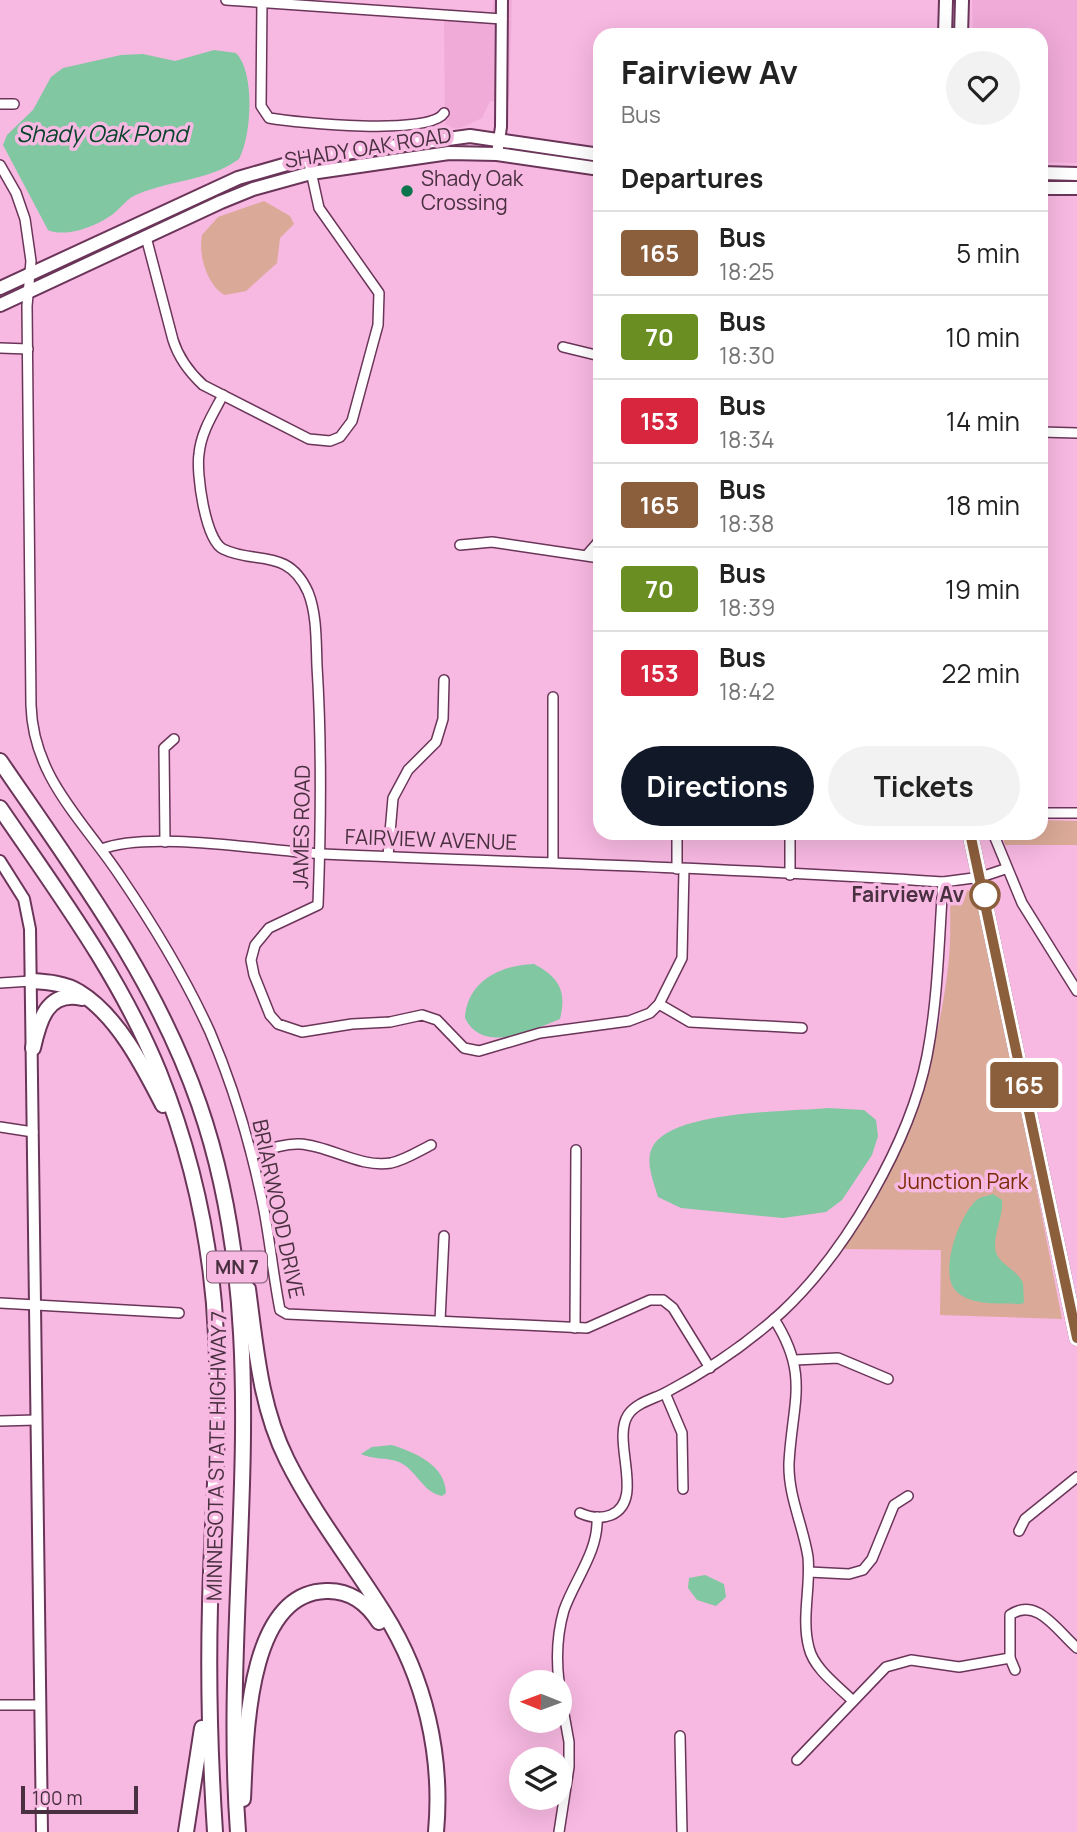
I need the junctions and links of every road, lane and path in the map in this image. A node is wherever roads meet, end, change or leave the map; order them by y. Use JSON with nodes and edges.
{"nodes":[{"id":1,"x":226,"y":0,"type":"edge"},
{"id":2,"x":502,"y":0,"type":"edge"},
{"id":3,"x":946,"y":0,"type":"edge"},
{"id":4,"x":962,"y":0,"type":"edge"},
{"id":5,"x":262,"y":1,"type":"edge"},
{"id":6,"x":502,"y":19,"type":"junction"},
{"id":7,"x":946,"y":28,"type":"edge"},
{"id":8,"x":961,"y":28,"type":"edge"},
{"id":9,"x":0,"y":104,"type":"edge"},
{"id":10,"x":14,"y":104,"type":"dead end"},
{"id":11,"x":444,"y":113,"type":"dead end"},
{"id":12,"x":500,"y":138,"type":"junction"},
{"id":13,"x":498,"y":154,"type":"junction"},
{"id":14,"x":593,"y":154,"type":"edge"},
{"id":15,"x":308,"y":158,"type":"junction"},
{"id":16,"x":0,"y":165,"type":"edge"},
{"id":17,"x":593,"y":168,"type":"edge"},
{"id":18,"x":1048,"y":168,"type":"edge"},
{"id":19,"x":311,"y":173,"type":"junction"},
{"id":20,"x":1048,"y":173,"type":"edge"},
{"id":21,"x":1072,"y":173,"type":"edge"},
{"id":22,"x":4,"y":179,"type":"edge"},
{"id":23,"x":1048,"y":188,"type":"edge"},
{"id":24,"x":1077,"y":188,"type":"edge"},
{"id":25,"x":146,"y":237,"type":"junction"},
{"id":26,"x":30,"y":274,"type":"junction"},
{"id":27,"x":0,"y":288,"type":"edge"},
{"id":28,"x":28,"y":292,"type":"junction"},
{"id":29,"x":0,"y":305,"type":"edge"},
{"id":30,"x":564,"y":347,"type":"dead end"},
{"id":31,"x":0,"y":348,"type":"edge"},
{"id":32,"x":27,"y":349,"type":"junction"},
{"id":33,"x":593,"y":354,"type":"edge"},
{"id":34,"x":223,"y":395,"type":"junction"},
{"id":35,"x":1048,"y":432,"type":"edge"},
{"id":36,"x":1077,"y":433,"type":"edge"},
{"id":37,"x":460,"y":545,"type":"dead end"},
{"id":38,"x":593,"y":548,"type":"edge"},
{"id":39,"x":587,"y":555,"type":"junction"},
{"id":40,"x":593,"y":556,"type":"edge"},
{"id":41,"x":444,"y":680,"type":"dead end"},
{"id":42,"x":554,"y":697,"type":"dead end"},
{"id":43,"x":174,"y":739,"type":"dead end"},
{"id":44,"x":0,"y":761,"type":"edge"},
{"id":45,"x":0,"y":808,"type":"edge"},
{"id":46,"x":1048,"y":813,"type":"edge"},
{"id":47,"x":1077,"y":813,"type":"edge"},
{"id":48,"x":678,"y":840,"type":"edge"},
{"id":49,"x":790,"y":840,"type":"edge"},
{"id":50,"x":972,"y":840,"type":"edge"},
{"id":51,"x":995,"y":840,"type":"edge"},
{"id":52,"x":165,"y":842,"type":"junction"},
{"id":53,"x":102,"y":849,"type":"junction"},
{"id":54,"x":321,"y":854,"type":"junction"},
{"id":55,"x":388,"y":856,"type":"junction"},
{"id":56,"x":0,"y":860,"type":"edge"},
{"id":57,"x":552,"y":862,"type":"junction"},
{"id":58,"x":681,"y":869,"type":"junction"},
{"id":59,"x":1005,"y":869,"type":"junction"},
{"id":60,"x":790,"y":875,"type":"junction"},
{"id":61,"x":981,"y":877,"type":"junction"},
{"id":62,"x":943,"y":882,"type":"junction"},
{"id":63,"x":31,"y":981,"type":"junction"},
{"id":64,"x":0,"y":983,"type":"edge"},
{"id":65,"x":1077,"y":991,"type":"edge"},
{"id":66,"x":92,"y":1002,"type":"junction"},
{"id":67,"x":659,"y":1004,"type":"junction"},
{"id":68,"x":802,"y":1028,"type":"dead end"},
{"id":69,"x":33,"y":1048,"type":"junction"},
{"id":70,"x":0,"y":1127,"type":"edge"},
{"id":71,"x":33,"y":1132,"type":"junction"},
{"id":72,"x":431,"y":1145,"type":"dead end"},
{"id":73,"x":576,"y":1150,"type":"dead end"},
{"id":74,"x":252,"y":1155,"type":"junction"},
{"id":75,"x":220,"y":1175,"type":"junction"},
{"id":76,"x":194,"y":1181,"type":"junction"},
{"id":77,"x":444,"y":1236,"type":"dead end"},
{"id":78,"x":0,"y":1303,"type":"edge"},
{"id":79,"x":35,"y":1304,"type":"junction"},
{"id":80,"x":179,"y":1313,"type":"dead end"},
{"id":81,"x":774,"y":1319,"type":"junction"},
{"id":82,"x":440,"y":1321,"type":"junction"},
{"id":83,"x":575,"y":1328,"type":"junction"},
{"id":84,"x":1077,"y":1338,"type":"edge"},
{"id":85,"x":795,"y":1360,"type":"junction"},
{"id":86,"x":710,"y":1368,"type":"junction"},
{"id":87,"x":888,"y":1379,"type":"dead end"},
{"id":88,"x":665,"y":1394,"type":"junction"},
{"id":89,"x":36,"y":1420,"type":"junction"},
{"id":90,"x":0,"y":1422,"type":"edge"},
{"id":91,"x":1077,"y":1477,"type":"edge"},
{"id":92,"x":683,"y":1489,"type":"dead end"},
{"id":93,"x":908,"y":1496,"type":"dead end"},
{"id":94,"x":580,"y":1513,"type":"dead end"},
{"id":95,"x":597,"y":1517,"type":"junction"},
{"id":96,"x":1018,"y":1531,"type":"dead end"},
{"id":97,"x":809,"y":1572,"type":"junction"},
{"id":98,"x":210,"y":1604,"type":"junction"},
{"id":99,"x":1077,"y":1648,"type":"edge"},
{"id":100,"x":1010,"y":1658,"type":"junction"},
{"id":101,"x":558,"y":1670,"type":"edge"},
{"id":102,"x":1015,"y":1670,"type":"dead end"},
{"id":103,"x":853,"y":1701,"type":"junction"},
{"id":104,"x":0,"y":1705,"type":"edge"},
{"id":105,"x":39,"y":1705,"type":"junction"},
{"id":106,"x":567,"y":1733,"type":"edge"},
{"id":107,"x":680,"y":1736,"type":"dead end"},
{"id":108,"x":797,"y":1760,"type":"dead end"},
{"id":109,"x":41,"y":1832,"type":"edge"},
{"id":110,"x":186,"y":1832,"type":"edge"},
{"id":111,"x":215,"y":1832,"type":"edge"},
{"id":112,"x":237,"y":1832,"type":"edge"},
{"id":113,"x":244,"y":1832,"type":"edge"},
{"id":114,"x":428,"y":1832,"type":"edge"},
{"id":115,"x":436,"y":1832,"type":"edge"},
{"id":116,"x":559,"y":1832,"type":"edge"},
{"id":117,"x":682,"y":1832,"type":"edge"}],
"edges":[{"from":1,"to":5,"type":"street"},
{"from":2,"to":6,"type":"street"},
{"from":3,"to":7,"type":"main road"},
{"from":4,"to":8,"type":"main road"},
{"from":5,"to":6,"type":"street"},
{"from":5,"to":11,"type":"street"},
{"from":6,"to":12,"type":"street"},
{"from":9,"to":10,"type":"street"},
{"from":12,"to":13,"type":"street"},
{"from":12,"to":14,"type":"main road","name":"SHADY OAK ROAD"},
{"from":12,"to":15,"type":"main road","name":"SHADY OAK ROAD"},
{"from":13,"to":17,"type":"main road","name":"SHADY OAK ROAD"},
{"from":13,"to":19,"type":"main road","name":"SHADY OAK ROAD"},
{"from":15,"to":19,"type":"street"},
{"from":15,"to":26,"type":"main road","name":"SHADY OAK ROAD"},
{"from":16,"to":22,"type":"street","name":"BRIARWOOD DRIVE"},
{"from":18,"to":21,"type":"main road"},
{"from":19,"to":25,"type":"main road","name":"SHADY OAK ROAD"},
{"from":19,"to":34,"type":"street"},
{"from":20,"to":21,"type":"main road"},
{"from":22,"to":26,"type":"street","name":"BRIARWOOD DRIVE"},
{"from":23,"to":24,"type":"main road"},
{"from":25,"to":28,"type":"main road","name":"SHADY OAK ROAD"},
{"from":25,"to":34,"type":"street"},
{"from":26,"to":27,"type":"main road","name":"SHADY OAK ROAD"},
{"from":26,"to":28,"type":"street","name":"BRIARWOOD DRIVE"},
{"from":28,"to":29,"type":"main road","name":"SHADY OAK ROAD"},
{"from":28,"to":32,"type":"street","name":"BRIARWOOD DRIVE"},
{"from":30,"to":33,"type":"street"},
{"from":31,"to":32,"type":"street"},
{"from":32,"to":53,"type":"street","name":"BRIARWOOD DRIVE"},
{"from":34,"to":54,"type":"street","name":"JAMES ROAD"},
{"from":35,"to":36,"type":"street"},
{"from":37,"to":39,"type":"street"},
{"from":38,"to":39,"type":"street"},
{"from":39,"to":40,"type":"street"},
{"from":41,"to":55,"type":"street"},
{"from":42,"to":57,"type":"street"},
{"from":43,"to":52,"type":"street"},
{"from":44,"to":75,"type":"highway","name":"MINNESOTA STATE HIGHWAY 7","number":"MN 7"},
{"from":45,"to":76,"type":"highway","name":"MINNESOTA STATE HIGHWAY 7","number":"MN 7"},
{"from":46,"to":47,"type":"street"},
{"from":48,"to":58,"type":"street"},
{"from":49,"to":60,"type":"street"},
{"from":50,"to":61,"type":"main road"},
{"from":51,"to":59,"type":"street"},
{"from":52,"to":53,"type":"street","name":"FAIRVIEW AVENUE"},
{"from":52,"to":54,"type":"street","name":"FAIRVIEW AVENUE"},
{"from":53,"to":74,"type":"street","name":"BRIARWOOD DRIVE"},
{"from":54,"to":55,"type":"street","name":"FAIRVIEW AVENUE"},
{"from":54,"to":67,"type":"street","name":"JAMES ROAD"},
{"from":55,"to":57,"type":"street","name":"FAIRVIEW AVENUE"},
{"from":56,"to":63,"type":"street"},
{"from":57,"to":58,"type":"street","name":"FAIRVIEW AVENUE"},
{"from":58,"to":60,"type":"street","name":"FAIRVIEW AVENUE"},
{"from":58,"to":67,"type":"street"},
{"from":59,"to":61,"type":"street","name":"FAIRVIEW AVENUE"},
{"from":59,"to":65,"type":"street"},
{"from":60,"to":62,"type":"street","name":"FAIRVIEW AVENUE"},
{"from":61,"to":62,"type":"street","name":"FAIRVIEW AVENUE"},
{"from":61,"to":84,"type":"main road"},
{"from":62,"to":81,"type":"street"},
{"from":63,"to":64,"type":"street"},
{"from":63,"to":66,"type":"highway"},
{"from":63,"to":69,"type":"street"},
{"from":66,"to":69,"type":"highway"},
{"from":66,"to":76,"type":"highway"},
{"from":67,"to":68,"type":"street"},
{"from":69,"to":71,"type":"street"},
{"from":70,"to":71,"type":"street"},
{"from":71,"to":79,"type":"street"},
{"from":72,"to":74,"type":"street"},
{"from":73,"to":83,"type":"street"},
{"from":74,"to":82,"type":"street","name":"BRIARWOOD DRIVE"},
{"from":75,"to":112,"type":"highway","name":"MINNESOTA STATE HIGHWAY 7","number":"MN 7"},
{"from":75,"to":115,"type":"highway"},
{"from":76,"to":98,"type":"highway","name":"MINNESOTA STATE HIGHWAY 7","number":"MN 7"},
{"from":77,"to":82,"type":"street"},
{"from":78,"to":79,"type":"street"},
{"from":79,"to":80,"type":"street"},
{"from":79,"to":89,"type":"street"},
{"from":81,"to":85,"type":"street"},
{"from":81,"to":86,"type":"street"},
{"from":82,"to":83,"type":"street","name":"BRIARWOOD DRIVE"},
{"from":83,"to":86,"type":"street","name":"BRIARWOOD DRIVE"},
{"from":85,"to":87,"type":"street"},
{"from":85,"to":97,"type":"street"},
{"from":86,"to":88,"type":"street"},
{"from":88,"to":92,"type":"street"},
{"from":88,"to":95,"type":"street"},
{"from":89,"to":90,"type":"street"},
{"from":89,"to":105,"type":"street"},
{"from":91,"to":96,"type":"street"},
{"from":93,"to":97,"type":"street"},
{"from":94,"to":95,"type":"street"},
{"from":95,"to":101,"type":"street"},
{"from":97,"to":103,"type":"street"},
{"from":98,"to":110,"type":"highway"},
{"from":98,"to":111,"type":"highway","name":"MINNESOTA STATE HIGHWAY 7","number":"MN 7"},
{"from":99,"to":100,"type":"street"},
{"from":100,"to":102,"type":"street"},
{"from":100,"to":103,"type":"street"},
{"from":103,"to":108,"type":"street"},
{"from":104,"to":105,"type":"street"},
{"from":105,"to":109,"type":"street"},
{"from":106,"to":116,"type":"street"},
{"from":107,"to":117,"type":"street"},
{"from":113,"to":114,"type":"highway"}]}
